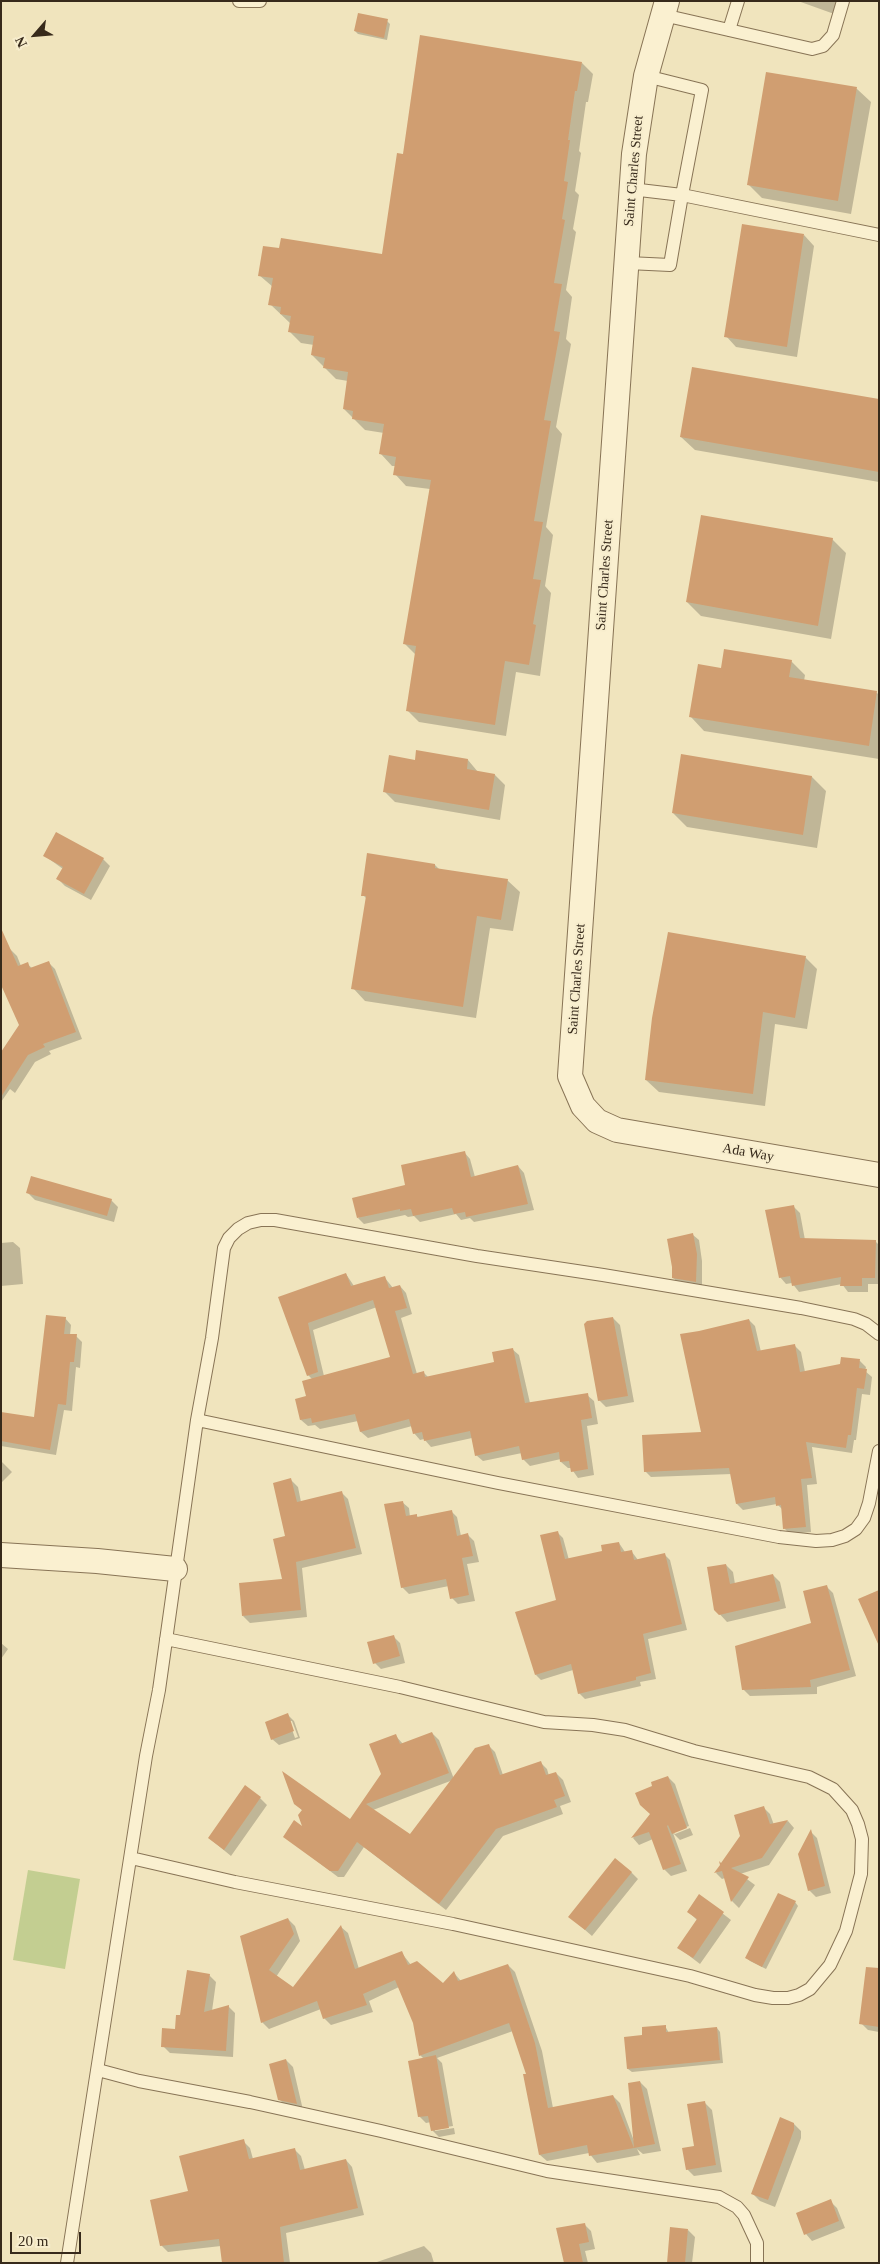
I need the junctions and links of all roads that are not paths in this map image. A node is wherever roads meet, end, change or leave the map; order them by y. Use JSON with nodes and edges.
{"nodes":[{"id":1,"x":239,"y":1,"type":"edge"},
{"id":2,"x":260,"y":1,"type":"edge"},
{"id":3,"x":738,"y":1,"type":"edge"},
{"id":4,"x":844,"y":1,"type":"edge"},
{"id":5,"x":665,"y":8,"type":"edge"},
{"id":6,"x":729,"y":30,"type":"junction"},
{"id":7,"x":646,"y":76,"type":"junction"},
{"id":8,"x":631,"y":189,"type":"junction"},
{"id":9,"x":682,"y":195,"type":"junction"},
{"id":10,"x":879,"y":235,"type":"edge"},
{"id":11,"x":628,"y":263,"type":"junction"},
{"id":12,"x":617,"y":1130,"type":"joint"},
{"id":13,"x":879,"y":1175,"type":"edge"},
{"id":14,"x":879,"y":1334,"type":"edge"},
{"id":15,"x":197,"y":1420,"type":"junction"},
{"id":16,"x":879,"y":1451,"type":"edge"},
{"id":17,"x":1,"y":1554,"type":"edge"},
{"id":18,"x":175,"y":1569,"type":"junction"},
{"id":19,"x":166,"y":1640,"type":"junction"},
{"id":20,"x":131,"y":1858,"type":"junction"},
{"id":21,"x":98,"y":2070,"type":"junction"},
{"id":22,"x":67,"y":2263,"type":"edge"},
{"id":23,"x":757,"y":2263,"type":"edge"}],
"edges":[{"from":1,"to":2,"type":"lane"},
{"from":3,"to":6,"type":"lane"},
{"from":4,"to":6,"type":"lane"},
{"from":5,"to":6,"type":"lane"},
{"from":5,"to":7,"type":"street","name":"Saint Charles Street"},
{"from":7,"to":8,"type":"street","name":"Saint Charles Street"},
{"from":7,"to":9,"type":"lane"},
{"from":8,"to":9,"type":"lane"},
{"from":8,"to":11,"type":"street","name":"Saint Charles Street"},
{"from":9,"to":10,"type":"lane"},
{"from":9,"to":11,"type":"lane"},
{"from":11,"to":12,"type":"street","name":"Saint Charles Street"},
{"from":12,"to":13,"type":"street","name":"Ada Way"},
{"from":14,"to":15,"type":"lane"},
{"from":15,"to":16,"type":"lane"},
{"from":15,"to":18,"type":"lane"},
{"from":17,"to":18,"type":"street"},
{"from":18,"to":19,"type":"lane"},
{"from":19,"to":20,"type":"lane"},
{"from":19,"to":20,"type":"lane"},
{"from":20,"to":21,"type":"lane"},
{"from":21,"to":22,"type":"lane"},
{"from":21,"to":23,"type":"lane"}]}
